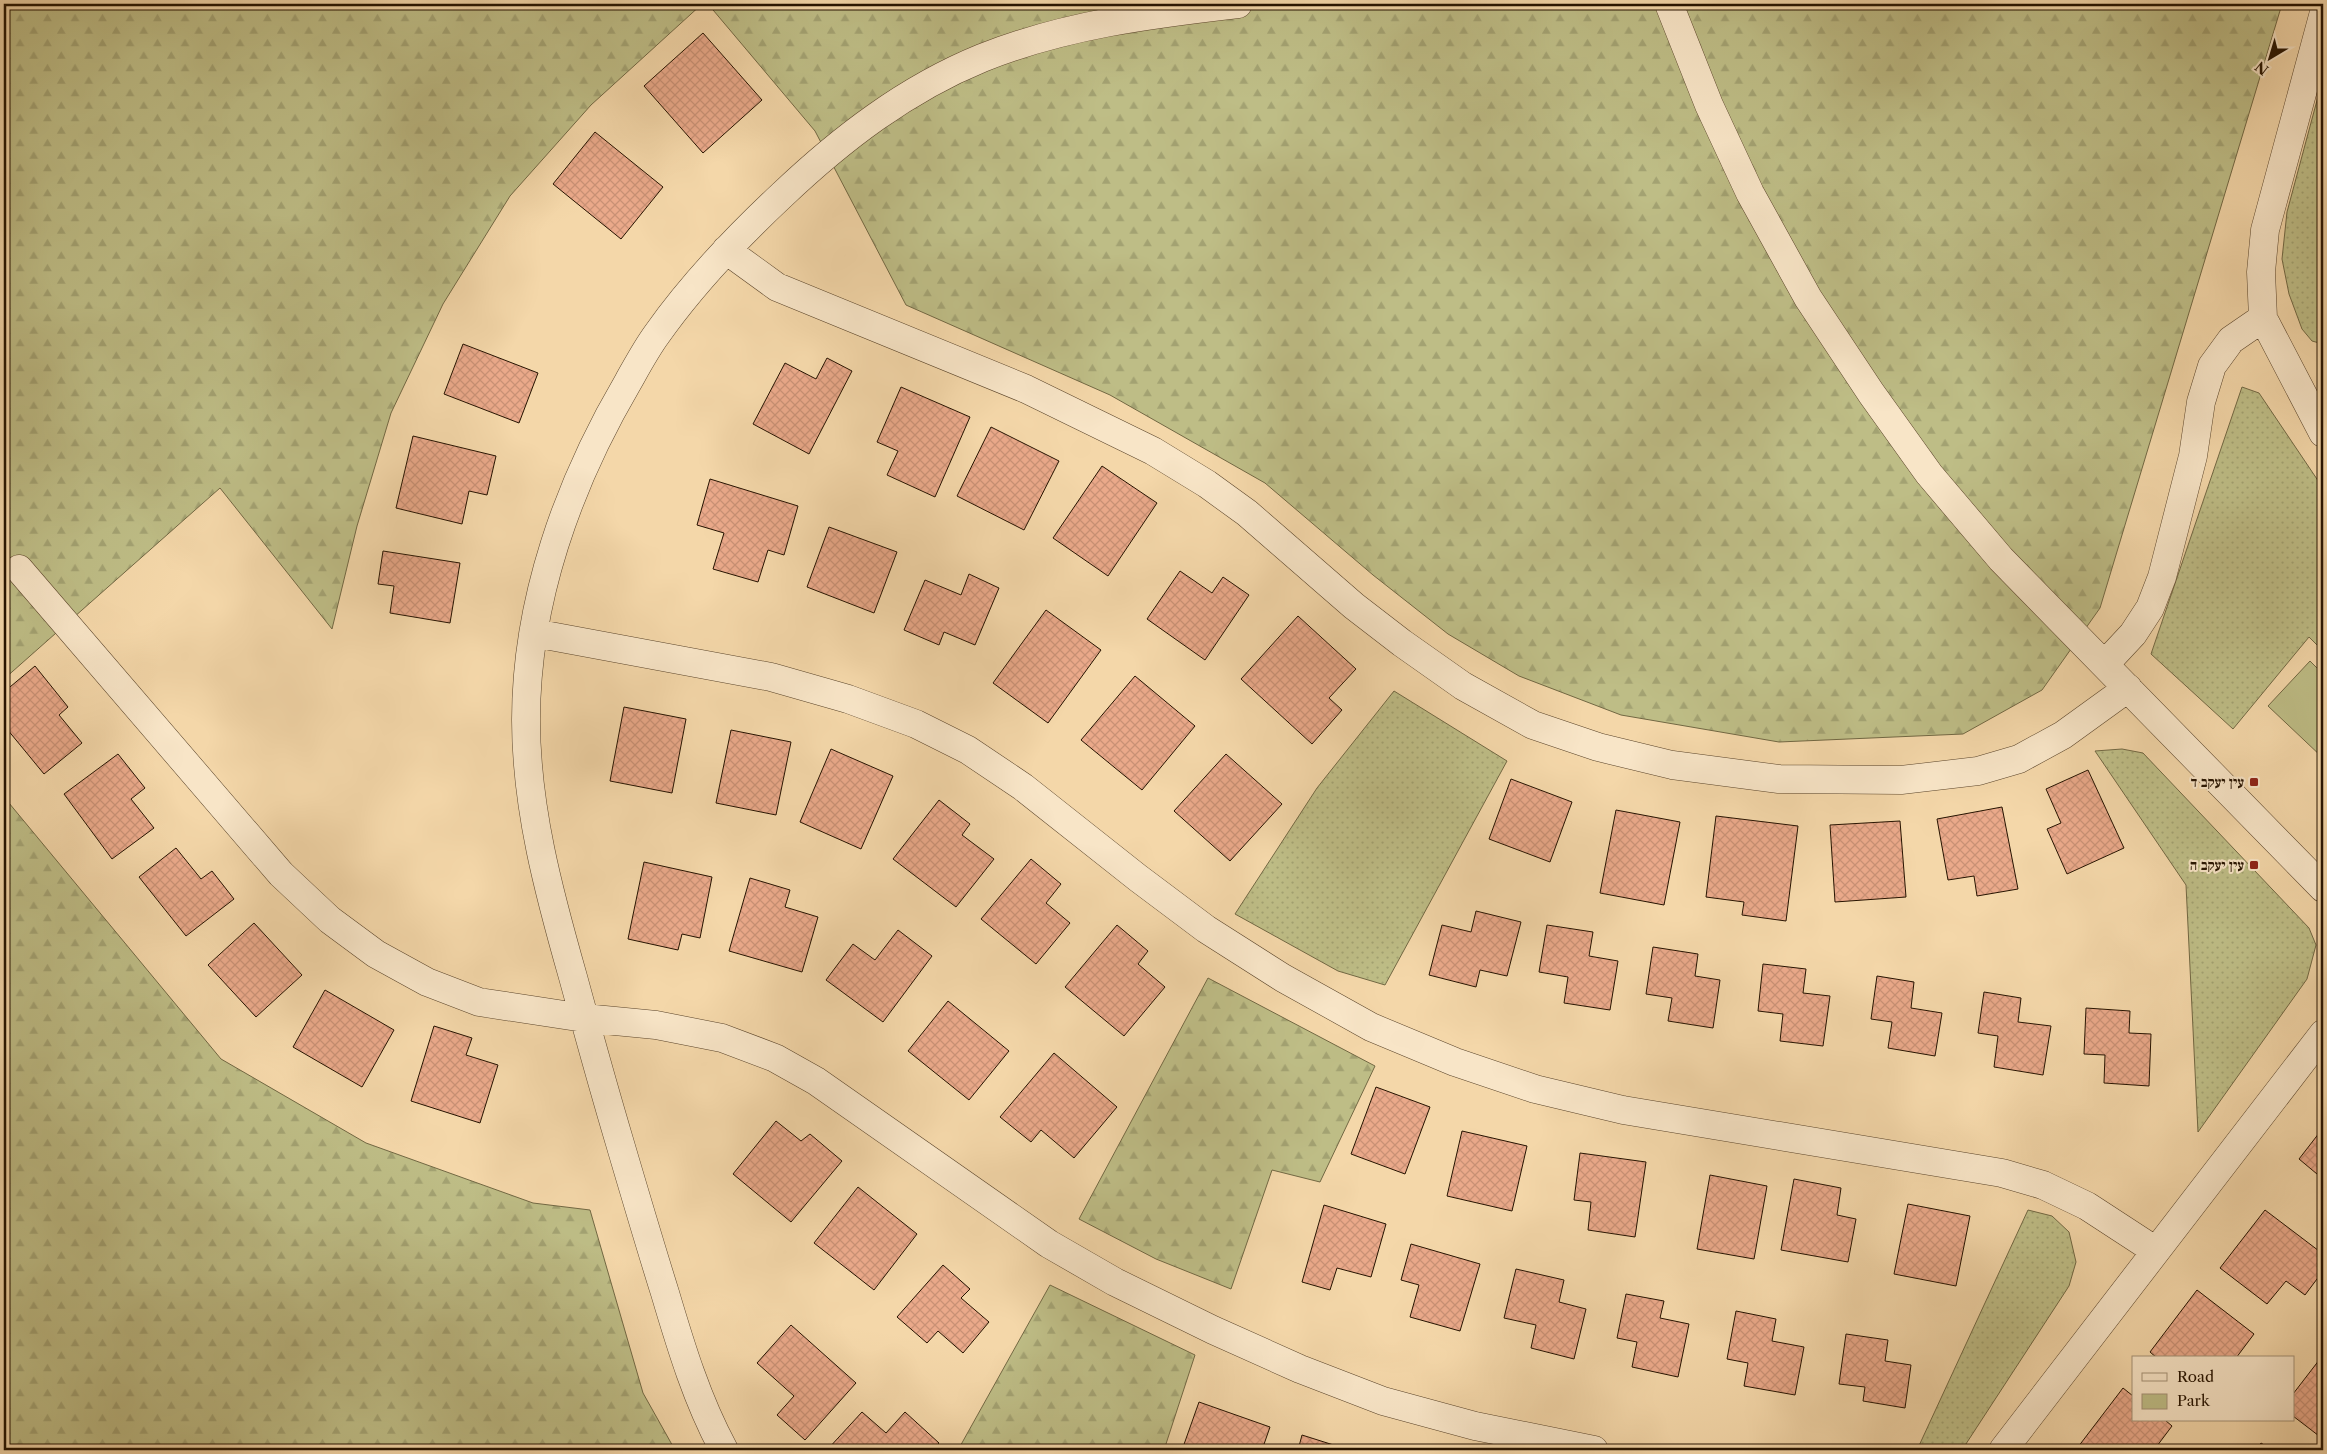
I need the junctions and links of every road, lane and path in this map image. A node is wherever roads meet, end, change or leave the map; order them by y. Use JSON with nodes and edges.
{"nodes":[{"id":1,"x":1238,"y":4,"type":"edge"},
{"id":2,"x":1669,"y":4,"type":"edge"},
{"id":3,"x":2323,"y":16,"type":"edge"},
{"id":4,"x":726,"y":250,"type":"junction"},
{"id":5,"x":2263,"y":318,"type":"junction"},
{"id":6,"x":2323,"y":434,"type":"edge"},
{"id":7,"x":19,"y":569,"type":"dead end"},
{"id":8,"x":534,"y":633,"type":"junction"},
{"id":9,"x":2105,"y":664,"type":"junction"},
{"id":10,"x":2128,"y":688,"type":"junction"},
{"id":11,"x":2323,"y":888,"type":"edge"},
{"id":12,"x":584,"y":1018,"type":"junction"},
{"id":13,"x":2323,"y":1034,"type":"edge"},
{"id":14,"x":2156,"y":1251,"type":"junction"},
{"id":15,"x":4,"y":1446,"type":"edge"},
{"id":16,"x":6,"y":1450,"type":"edge"},
{"id":17,"x":724,"y":1450,"type":"edge"},
{"id":18,"x":1594,"y":1450,"type":"edge"},
{"id":19,"x":2003,"y":1450,"type":"edge"}],
"edges":[{"from":1,"to":4,"type":"street"},
{"from":2,"to":9,"type":"street"},
{"from":3,"to":5,"type":"street"},
{"from":4,"to":8,"type":"street"},
{"from":4,"to":10,"type":"street"},
{"from":5,"to":6,"type":"street"},
{"from":5,"to":9,"type":"street"},
{"from":7,"to":12,"type":"street"},
{"from":8,"to":12,"type":"street"},
{"from":8,"to":14,"type":"street"},
{"from":9,"to":10,"type":"street"},
{"from":10,"to":11,"type":"street"},
{"from":12,"to":17,"type":"street"},
{"from":12,"to":18,"type":"street"},
{"from":13,"to":14,"type":"street"},
{"from":14,"to":19,"type":"street"},
{"from":15,"to":16,"type":"path"}]}
